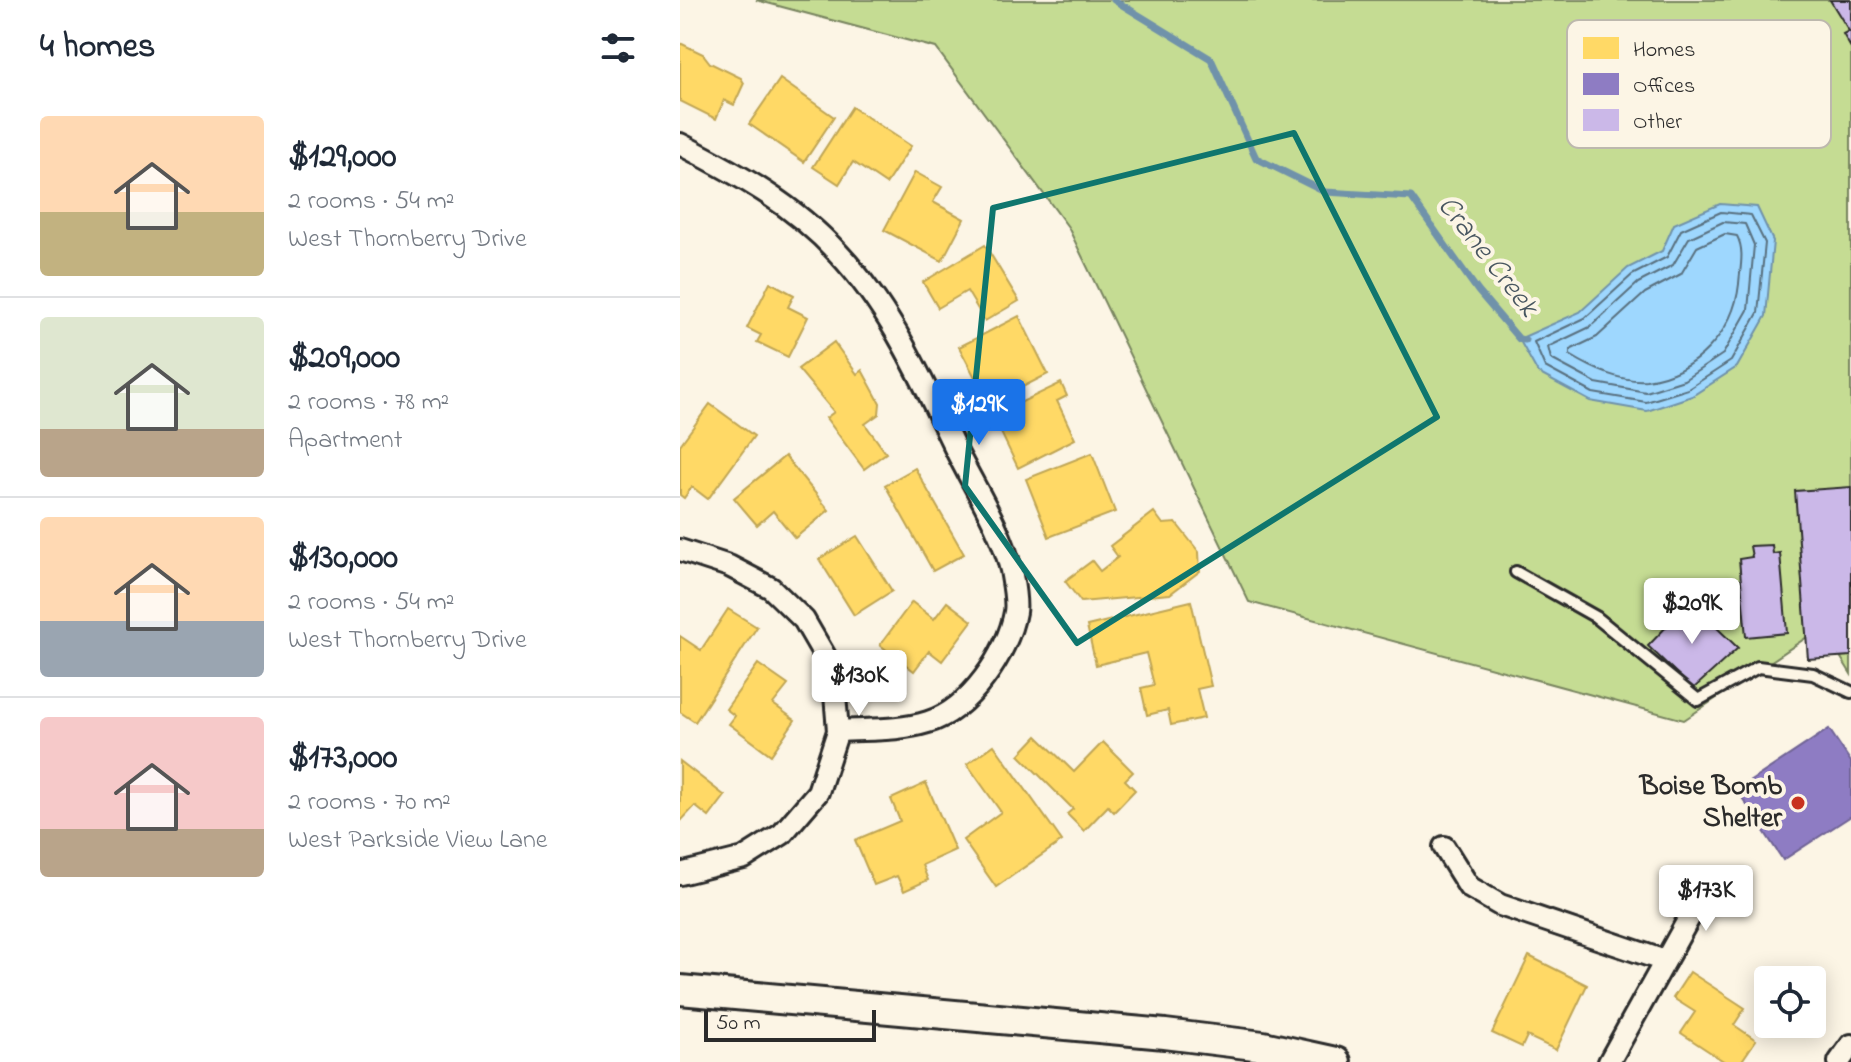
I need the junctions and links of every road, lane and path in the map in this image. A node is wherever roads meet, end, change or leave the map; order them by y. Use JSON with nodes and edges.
{"nodes":[{"id":1,"x":680,"y":144,"type":"edge"},
{"id":2,"x":680,"y":550,"type":"edge"},
{"id":3,"x":1516,"y":572,"type":"dead end"},
{"id":4,"x":1851,"y":692,"type":"edge"},
{"id":5,"x":838,"y":731,"type":"junction"},
{"id":6,"x":1444,"y":847,"type":"dead end"},
{"id":7,"x":680,"y":874,"type":"edge"},
{"id":8,"x":1708,"y":884,"type":"dead end"},
{"id":9,"x":1665,"y":961,"type":"junction"},
{"id":10,"x":680,"y":990,"type":"edge"},
{"id":11,"x":1851,"y":1045,"type":"edge"},
{"id":12,"x":1257,"y":1054,"type":"edge"},
{"id":13,"x":1336,"y":1062,"type":"edge"},
{"id":14,"x":1609,"y":1062,"type":"edge"},
{"id":15,"x":1839,"y":1062,"type":"edge"}],
"edges":[{"from":1,"to":5,"type":"street"},
{"from":2,"to":5,"type":"street"},
{"from":3,"to":4,"type":"lane"},
{"from":5,"to":7,"type":"street"},
{"from":6,"to":9,"type":"street"},
{"from":8,"to":9,"type":"street"},
{"from":9,"to":14,"type":"street"},
{"from":10,"to":12,"type":"street"},
{"from":11,"to":15,"type":"street"},
{"from":12,"to":13,"type":"street"}]}
